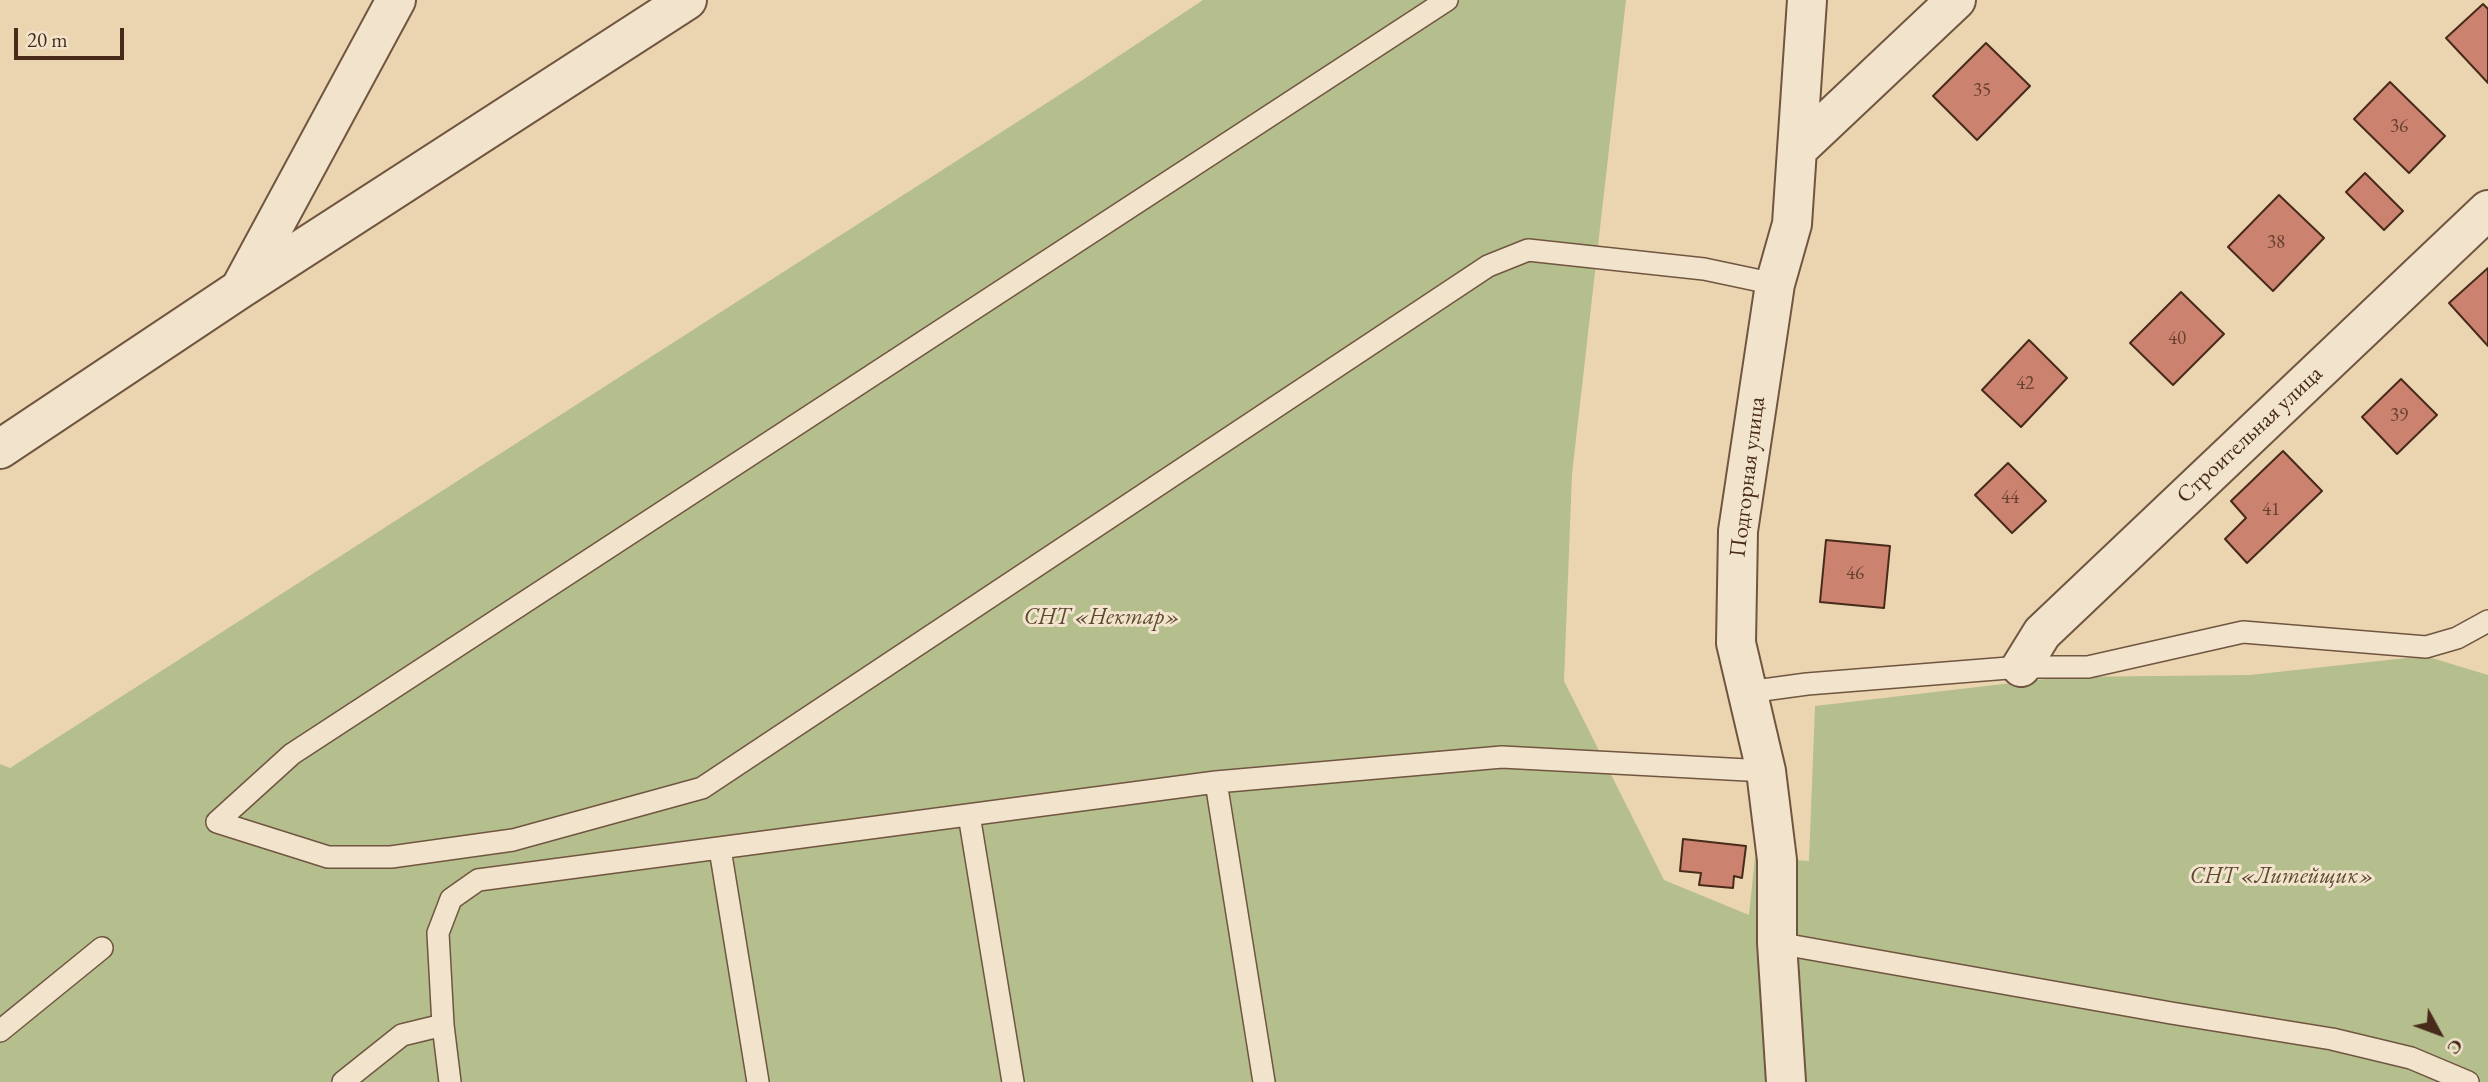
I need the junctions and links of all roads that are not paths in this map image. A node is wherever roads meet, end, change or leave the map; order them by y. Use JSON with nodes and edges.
{"nodes":[{"id":1,"x":396,"y":0,"type":"edge"},
{"id":2,"x":687,"y":0,"type":"edge"},
{"id":3,"x":1447,"y":0,"type":"edge"},
{"id":4,"x":1807,"y":0,"type":"edge"},
{"id":5,"x":1956,"y":0,"type":"edge"},
{"id":6,"x":1798,"y":149,"type":"junction"},
{"id":7,"x":2488,"y":209,"type":"edge"},
{"id":8,"x":1775,"y":284,"type":"junction"},
{"id":9,"x":240,"y":289,"type":"junction"},
{"id":10,"x":0,"y":449,"type":"edge"},
{"id":11,"x":2488,"y":621,"type":"edge"},
{"id":12,"x":2021,"y":667,"type":"junction"},
{"id":13,"x":1748,"y":692,"type":"junction"},
{"id":14,"x":1766,"y":771,"type":"junction"},
{"id":15,"x":1216,"y":782,"type":"junction"},
{"id":16,"x":969,"y":815,"type":"junction"},
{"id":17,"x":720,"y":849,"type":"junction"},
{"id":18,"x":1777,"y":943,"type":"junction"},
{"id":19,"x":102,"y":948,"type":"dead end"},
{"id":20,"x":443,"y":1025,"type":"junction"},
{"id":21,"x":0,"y":1031,"type":"edge"},
{"id":22,"x":343,"y":1082,"type":"edge"},
{"id":23,"x":450,"y":1082,"type":"edge"},
{"id":24,"x":758,"y":1082,"type":"edge"},
{"id":25,"x":1013,"y":1082,"type":"edge"},
{"id":26,"x":1264,"y":1082,"type":"edge"},
{"id":27,"x":1786,"y":1082,"type":"edge"},
{"id":28,"x":2468,"y":1082,"type":"edge"}],
"edges":[{"from":1,"to":9,"type":"street"},
{"from":2,"to":9,"type":"street"},
{"from":3,"to":8,"type":"lane"},
{"from":4,"to":6,"type":"street","name":"Подгорная улица"},
{"from":5,"to":6,"type":"street"},
{"from":6,"to":8,"type":"street","name":"Подгорная улица"},
{"from":7,"to":12,"type":"street","name":"Строительная улица"},
{"from":8,"to":13,"type":"street","name":"Подгорная улица"},
{"from":9,"to":10,"type":"street"},
{"from":11,"to":12,"type":"lane"},
{"from":12,"to":13,"type":"lane"},
{"from":13,"to":14,"type":"street","name":"Подгорная улица"},
{"from":14,"to":15,"type":"lane"},
{"from":14,"to":18,"type":"street","name":"Подгорная улица"},
{"from":15,"to":16,"type":"lane"},
{"from":15,"to":26,"type":"lane"},
{"from":16,"to":17,"type":"lane"},
{"from":16,"to":25,"type":"lane"},
{"from":17,"to":20,"type":"lane"},
{"from":17,"to":24,"type":"lane"},
{"from":18,"to":27,"type":"street","name":"Подгорная улица"},
{"from":18,"to":28,"type":"lane"},
{"from":19,"to":21,"type":"lane"},
{"from":20,"to":22,"type":"lane"},
{"from":20,"to":23,"type":"lane"}]}
